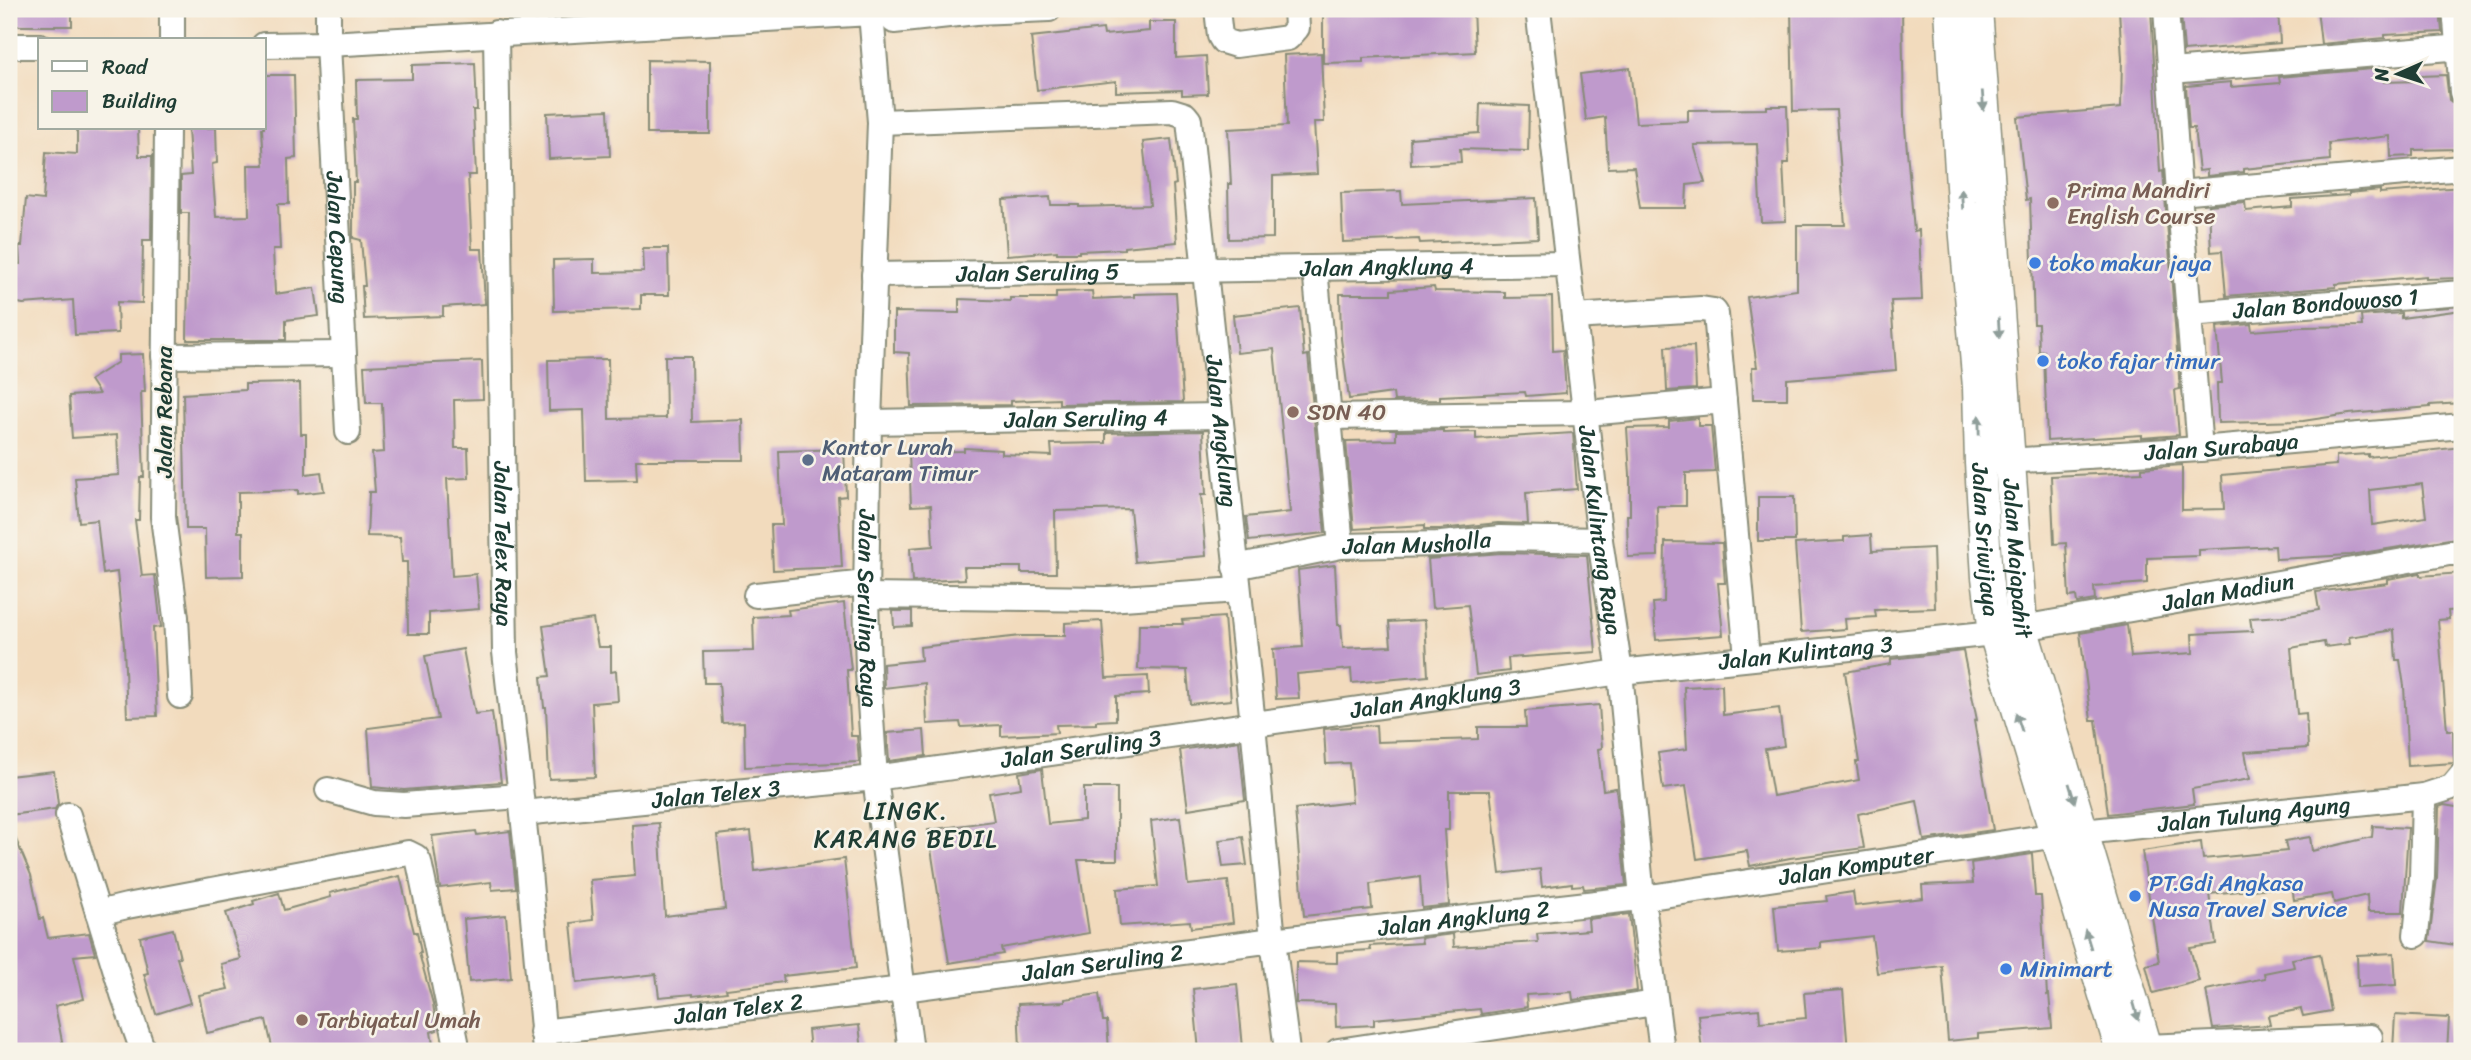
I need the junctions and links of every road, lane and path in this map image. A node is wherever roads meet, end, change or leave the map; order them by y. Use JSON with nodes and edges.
{"nodes":[{"id":1,"x":172,"y":9,"type":"edge"},
{"id":2,"x":328,"y":9,"type":"edge"},
{"id":3,"x":1049,"y":9,"type":"edge"},
{"id":4,"x":1217,"y":9,"type":"edge"},
{"id":5,"x":1296,"y":9,"type":"edge"},
{"id":6,"x":1538,"y":9,"type":"edge"},
{"id":7,"x":1950,"y":9,"type":"edge"},
{"id":8,"x":1977,"y":9,"type":"edge"},
{"id":9,"x":2166,"y":9,"type":"edge"},
{"id":10,"x":2455,"y":9,"type":"edge"},
{"id":11,"x":976,"y":10,"type":"edge"},
{"id":12,"x":894,"y":20,"type":"dead end"},
{"id":13,"x":496,"y":33,"type":"junction"},
{"id":14,"x":172,"y":38,"type":"edge"},
{"id":15,"x":328,"y":44,"type":"junction"},
{"id":16,"x":266,"y":45,"type":"edge"},
{"id":17,"x":9,"y":46,"type":"edge"},
{"id":18,"x":38,"y":46,"type":"edge"},
{"id":19,"x":2460,"y":47,"type":"edge"},
{"id":20,"x":1967,"y":66,"type":"junction"},
{"id":21,"x":2171,"y":71,"type":"junction"},
{"id":22,"x":2462,"y":92,"type":"edge"},
{"id":23,"x":880,"y":122,"type":"junction"},
{"id":24,"x":167,"y":130,"type":"edge"},
{"id":25,"x":2462,"y":168,"type":"edge"},
{"id":26,"x":2179,"y":193,"type":"junction"},
{"id":27,"x":1567,"y":264,"type":"junction"},
{"id":28,"x":1315,"y":268,"type":"junction"},
{"id":29,"x":1205,"y":270,"type":"junction"},
{"id":30,"x":873,"y":275,"type":"junction"},
{"id":31,"x":2462,"y":293,"type":"edge"},
{"id":32,"x":2188,"y":314,"type":"junction"},
{"id":33,"x":1574,"y":317,"type":"junction"},
{"id":34,"x":343,"y":354,"type":"junction"},
{"id":35,"x":164,"y":356,"type":"junction"},
{"id":36,"x":1724,"y":401,"type":"junction"},
{"id":37,"x":1587,"y":413,"type":"junction"},
{"id":38,"x":1219,"y":416,"type":"junction"},
{"id":39,"x":1329,"y":417,"type":"junction"},
{"id":40,"x":869,"y":422,"type":"junction"},
{"id":41,"x":2462,"y":426,"type":"edge"},
{"id":42,"x":348,"y":432,"type":"dead end"},
{"id":43,"x":2200,"y":449,"type":"junction"},
{"id":44,"x":1994,"y":461,"type":"junction"},
{"id":45,"x":1600,"y":540,"type":"junction"},
{"id":46,"x":1340,"y":546,"type":"junction"},
{"id":47,"x":2462,"y":553,"type":"edge"},
{"id":48,"x":1237,"y":579,"type":"junction"},
{"id":49,"x":866,"y":589,"type":"junction"},
{"id":50,"x":756,"y":595,"type":"dead end"},
{"id":51,"x":2008,"y":630,"type":"junction"},
{"id":52,"x":1747,"y":657,"type":"junction"},
{"id":53,"x":1620,"y":672,"type":"junction"},
{"id":54,"x":180,"y":696,"type":"dead end"},
{"id":55,"x":1253,"y":724,"type":"junction"},
{"id":56,"x":909,"y":773,"type":"joint"},
{"id":57,"x":2462,"y":775,"type":"edge"},
{"id":58,"x":875,"y":778,"type":"junction"},
{"id":59,"x":328,"y":790,"type":"dead end"},
{"id":60,"x":2424,"y":796,"type":"junction"},
{"id":61,"x":521,"y":804,"type":"junction"},
{"id":62,"x":68,"y":815,"type":"dead end"},
{"id":63,"x":2070,"y":834,"type":"junction"},
{"id":64,"x":1649,"y":897,"type":"junction"},
{"id":65,"x":98,"y":913,"type":"junction"},
{"id":66,"x":2416,"y":936,"type":"dead end"},
{"id":67,"x":1273,"y":940,"type":"junction"},
{"id":68,"x":934,"y":985,"type":"joint"},
{"id":69,"x":903,"y":989,"type":"junction"},
{"id":70,"x":1655,"y":1003,"type":"junction"},
{"id":71,"x":2370,"y":1037,"type":"dead end"},
{"id":72,"x":456,"y":1041,"type":"dead end"},
{"id":73,"x":1476,"y":1041,"type":"edge"},
{"id":74,"x":543,"y":1042,"type":"edge"},
{"id":75,"x":2139,"y":1050,"type":"edge"},
{"id":76,"x":143,"y":1051,"type":"edge"},
{"id":77,"x":911,"y":1051,"type":"edge"},
{"id":78,"x":1287,"y":1051,"type":"edge"},
{"id":79,"x":1338,"y":1051,"type":"edge"},
{"id":80,"x":1662,"y":1051,"type":"edge"}],
"edges":[{"from":1,"to":14,"type":"street"},
{"from":2,"to":15,"type":"street","name":"Jalan Cepung"},
{"from":3,"to":11,"type":"street"},
{"from":4,"to":5,"type":"street"},
{"from":6,"to":27,"type":"street","name":"Jalan Kulintang Raya"},
{"from":7,"to":20,"type":"main road","name":"Jalan Sriwijaya"},
{"from":8,"to":20,"type":"main road"},
{"from":9,"to":21,"type":"street"},
{"from":10,"to":19,"type":"street"},
{"from":11,"to":12,"type":"street"},
{"from":13,"to":15,"type":"street"},
{"from":13,"to":23,"type":"street","name":"Jalan Seruling Raya"},
{"from":13,"to":61,"type":"street","name":"Jalan Telex Raya"},
{"from":15,"to":16,"type":"street"},
{"from":15,"to":34,"type":"street","name":"Jalan Cepung"},
{"from":17,"to":18,"type":"street"},
{"from":19,"to":21,"type":"street"},
{"from":19,"to":22,"type":"street"},
{"from":20,"to":44,"type":"main road","name":"Jalan Sriwijaya"},
{"from":21,"to":26,"type":"street"},
{"from":23,"to":29,"type":"street","name":"Jalan Angklung"},
{"from":23,"to":30,"type":"street","name":"Jalan Seruling Raya"},
{"from":24,"to":35,"type":"street","name":"Jalan Rebana"},
{"from":25,"to":26,"type":"street"},
{"from":26,"to":32,"type":"street"},
{"from":27,"to":28,"type":"street","name":"Jalan Angklung 4"},
{"from":27,"to":33,"type":"street","name":"Jalan Kulintang Raya"},
{"from":28,"to":29,"type":"street","name":"Jalan Angklung 4"},
{"from":28,"to":39,"type":"street"},
{"from":29,"to":30,"type":"street","name":"Jalan Seruling 5"},
{"from":29,"to":38,"type":"street","name":"Jalan Angklung"},
{"from":30,"to":40,"type":"street","name":"Jalan Seruling Raya"},
{"from":31,"to":32,"type":"street","name":"Jalan Bondowoso 1"},
{"from":32,"to":43,"type":"street"},
{"from":33,"to":36,"type":"street"},
{"from":33,"to":37,"type":"street","name":"Jalan Kulintang Raya"},
{"from":34,"to":35,"type":"street"},
{"from":34,"to":42,"type":"street","name":"Jalan Cepung"},
{"from":35,"to":54,"type":"street","name":"Jalan Rebana"},
{"from":36,"to":37,"type":"street"},
{"from":36,"to":52,"type":"street"},
{"from":37,"to":39,"type":"street"},
{"from":37,"to":45,"type":"street","name":"Jalan Kulintang Raya"},
{"from":38,"to":40,"type":"street","name":"Jalan Seruling 4"},
{"from":38,"to":48,"type":"street","name":"Jalan Angklung"},
{"from":39,"to":46,"type":"street"},
{"from":40,"to":49,"type":"street","name":"Jalan Seruling Raya"},
{"from":41,"to":43,"type":"street","name":"Jalan Surabaya"},
{"from":43,"to":44,"type":"street","name":"Jalan Surabaya"},
{"from":44,"to":51,"type":"main road","name":"Jalan Sriwijaya"},
{"from":45,"to":46,"type":"street","name":"Jalan Musholla"},
{"from":45,"to":53,"type":"street","name":"Jalan Kulintang Raya"},
{"from":46,"to":48,"type":"street","name":"Jalan Musholla"},
{"from":47,"to":51,"type":"street","name":"Jalan Madiun"},
{"from":48,"to":49,"type":"street","name":"Jalan Musholla"},
{"from":48,"to":55,"type":"street","name":"Jalan Angklung"},
{"from":49,"to":50,"type":"street","name":"Jalan Musholla"},
{"from":49,"to":58,"type":"street","name":"Jalan Seruling Raya"},
{"from":51,"to":52,"type":"street","name":"Jalan Kulintang 3"},
{"from":51,"to":63,"type":"main road","name":"Jalan Sriwijaya"},
{"from":52,"to":53,"type":"street","name":"Jalan Kulintang 3"},
{"from":53,"to":55,"type":"street","name":"Jalan Angklung 3"},
{"from":53,"to":64,"type":"street","name":"Jalan Kulintang Raya"},
{"from":55,"to":56,"type":"street","name":"Jalan Seruling 3"},
{"from":55,"to":67,"type":"street","name":"Jalan Angklung"},
{"from":56,"to":58,"type":"street","name":"Jalan Telex 3"},
{"from":57,"to":60,"type":"street","name":"Jalan Tulung Agung"},
{"from":58,"to":61,"type":"street","name":"Jalan Telex 3"},
{"from":58,"to":69,"type":"street","name":"Jalan Seruling Raya"},
{"from":59,"to":61,"type":"street","name":"Jalan Telex 3"},
{"from":60,"to":63,"type":"street","name":"Jalan Tulung Agung"},
{"from":60,"to":66,"type":"street"},
{"from":61,"to":74,"type":"street","name":"Jalan Telex Raya"},
{"from":62,"to":65,"type":"street"},
{"from":63,"to":64,"type":"street","name":"Jalan Komputer"},
{"from":63,"to":75,"type":"main road","name":"Jalan Sriwijaya"},
{"from":64,"to":67,"type":"street","name":"Jalan Angklung 2"},
{"from":64,"to":70,"type":"street","name":"Jalan Kulintang Raya"},
{"from":65,"to":72,"type":"street"},
{"from":65,"to":76,"type":"street"},
{"from":67,"to":68,"type":"street","name":"Jalan Seruling 2"},
{"from":67,"to":78,"type":"street","name":"Jalan Angklung"},
{"from":68,"to":69,"type":"street","name":"Jalan Telex 2"},
{"from":69,"to":74,"type":"street","name":"Jalan Telex 2"},
{"from":69,"to":77,"type":"street","name":"Jalan Seruling Raya"},
{"from":70,"to":73,"type":"street"},
{"from":70,"to":80,"type":"street","name":"Jalan Kulintang Raya"},
{"from":71,"to":75,"type":"street"},
{"from":73,"to":79,"type":"street"}]}
